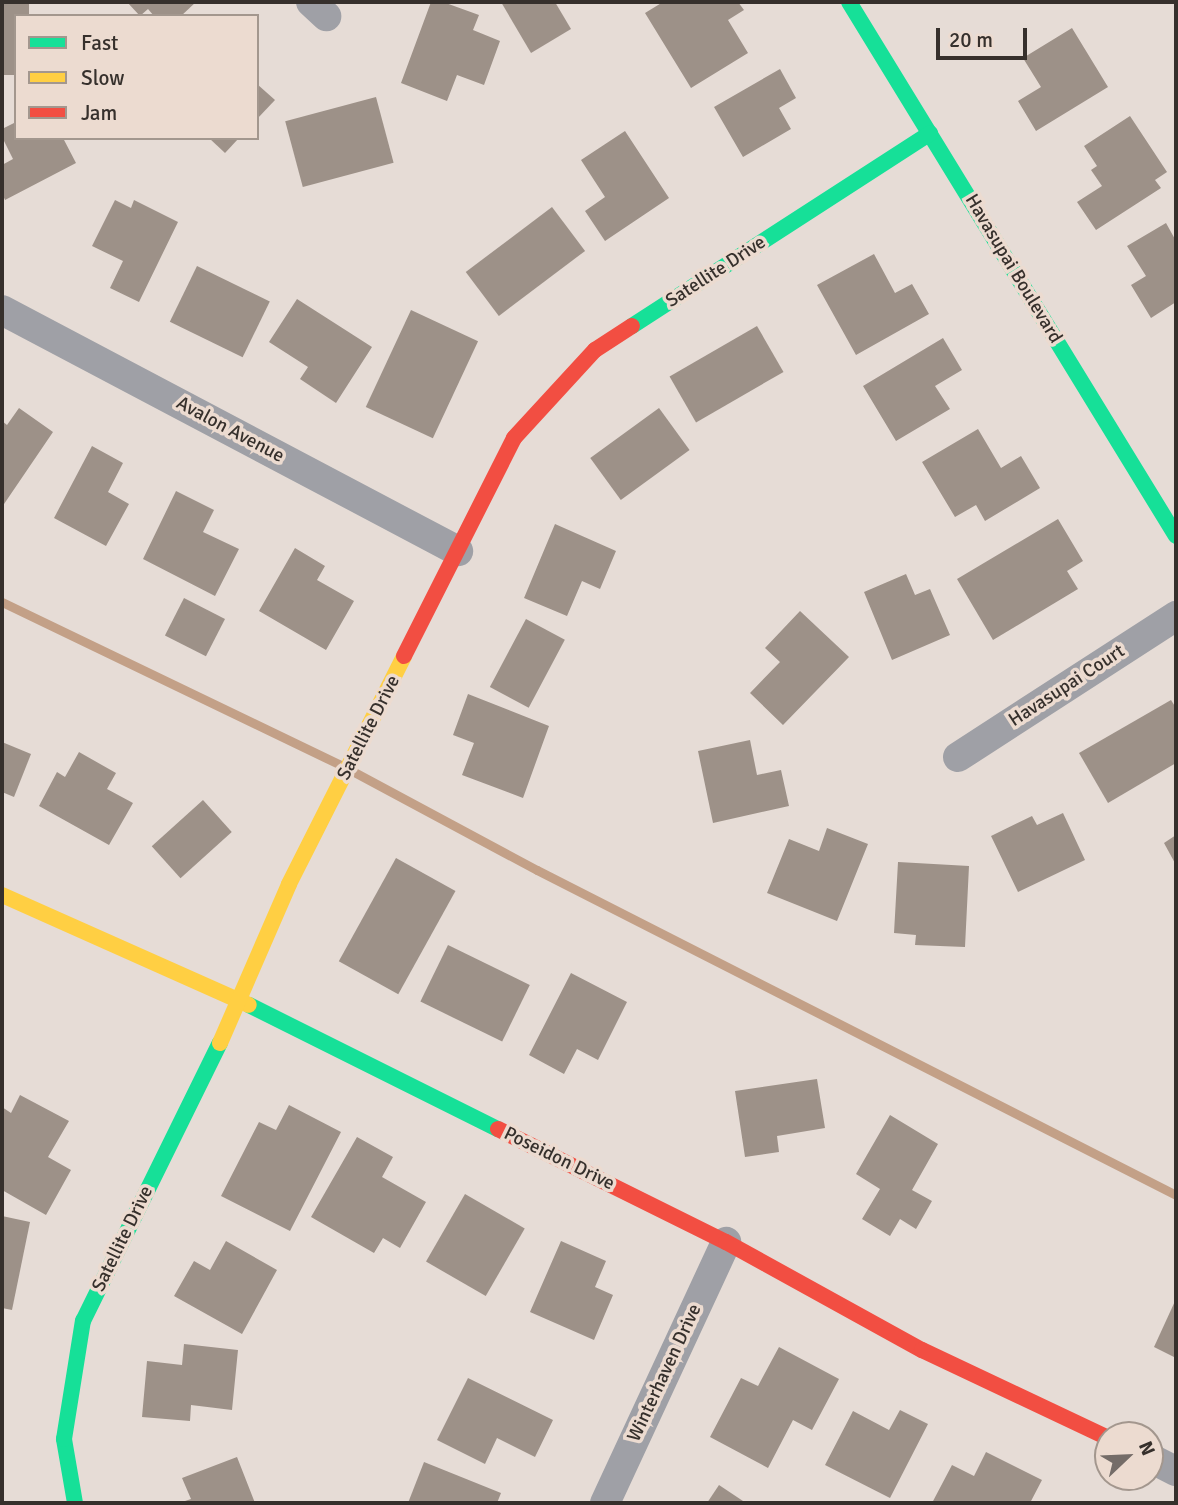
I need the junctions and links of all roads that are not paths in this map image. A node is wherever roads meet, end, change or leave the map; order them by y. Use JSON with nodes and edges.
{"nodes":[{"id":1,"x":849,"y":2,"type":"edge"},
{"id":2,"x":930,"y":134,"type":"junction"},
{"id":3,"x":2,"y":310,"type":"edge"},
{"id":4,"x":1176,"y":536,"type":"edge"},
{"id":5,"x":458,"y":551,"type":"junction"},
{"id":6,"x":1176,"y":615,"type":"edge"},
{"id":7,"x":958,"y":757,"type":"dead end"},
{"id":8,"x":2,"y":895,"type":"edge"},
{"id":9,"x":241,"y":1001,"type":"junction"},
{"id":10,"x":726,"y":1242,"type":"junction"},
{"id":11,"x":1094,"y":1431,"type":"edge"},
{"id":12,"x":75,"y":1503,"type":"edge"},
{"id":13,"x":605,"y":1503,"type":"edge"}],
"edges":[{"from":1,"to":2,"type":"street","name":"Havasupai Boulevard"},
{"from":2,"to":4,"type":"street","name":"Havasupai Boulevard"},
{"from":2,"to":5,"type":"street","name":"Satellite Drive"},
{"from":3,"to":5,"type":"street","name":"Avalon Avenue"},
{"from":5,"to":9,"type":"street","name":"Satellite Drive"},
{"from":6,"to":7,"type":"street","name":"Havasupai Court"},
{"from":8,"to":9,"type":"street","name":"Poseidon Drive"},
{"from":9,"to":10,"type":"street","name":"Poseidon Drive"},
{"from":9,"to":12,"type":"street","name":"Satellite Drive"},
{"from":10,"to":11,"type":"street","name":"Poseidon Drive"},
{"from":10,"to":13,"type":"street","name":"Winterhaven Drive"}]}
